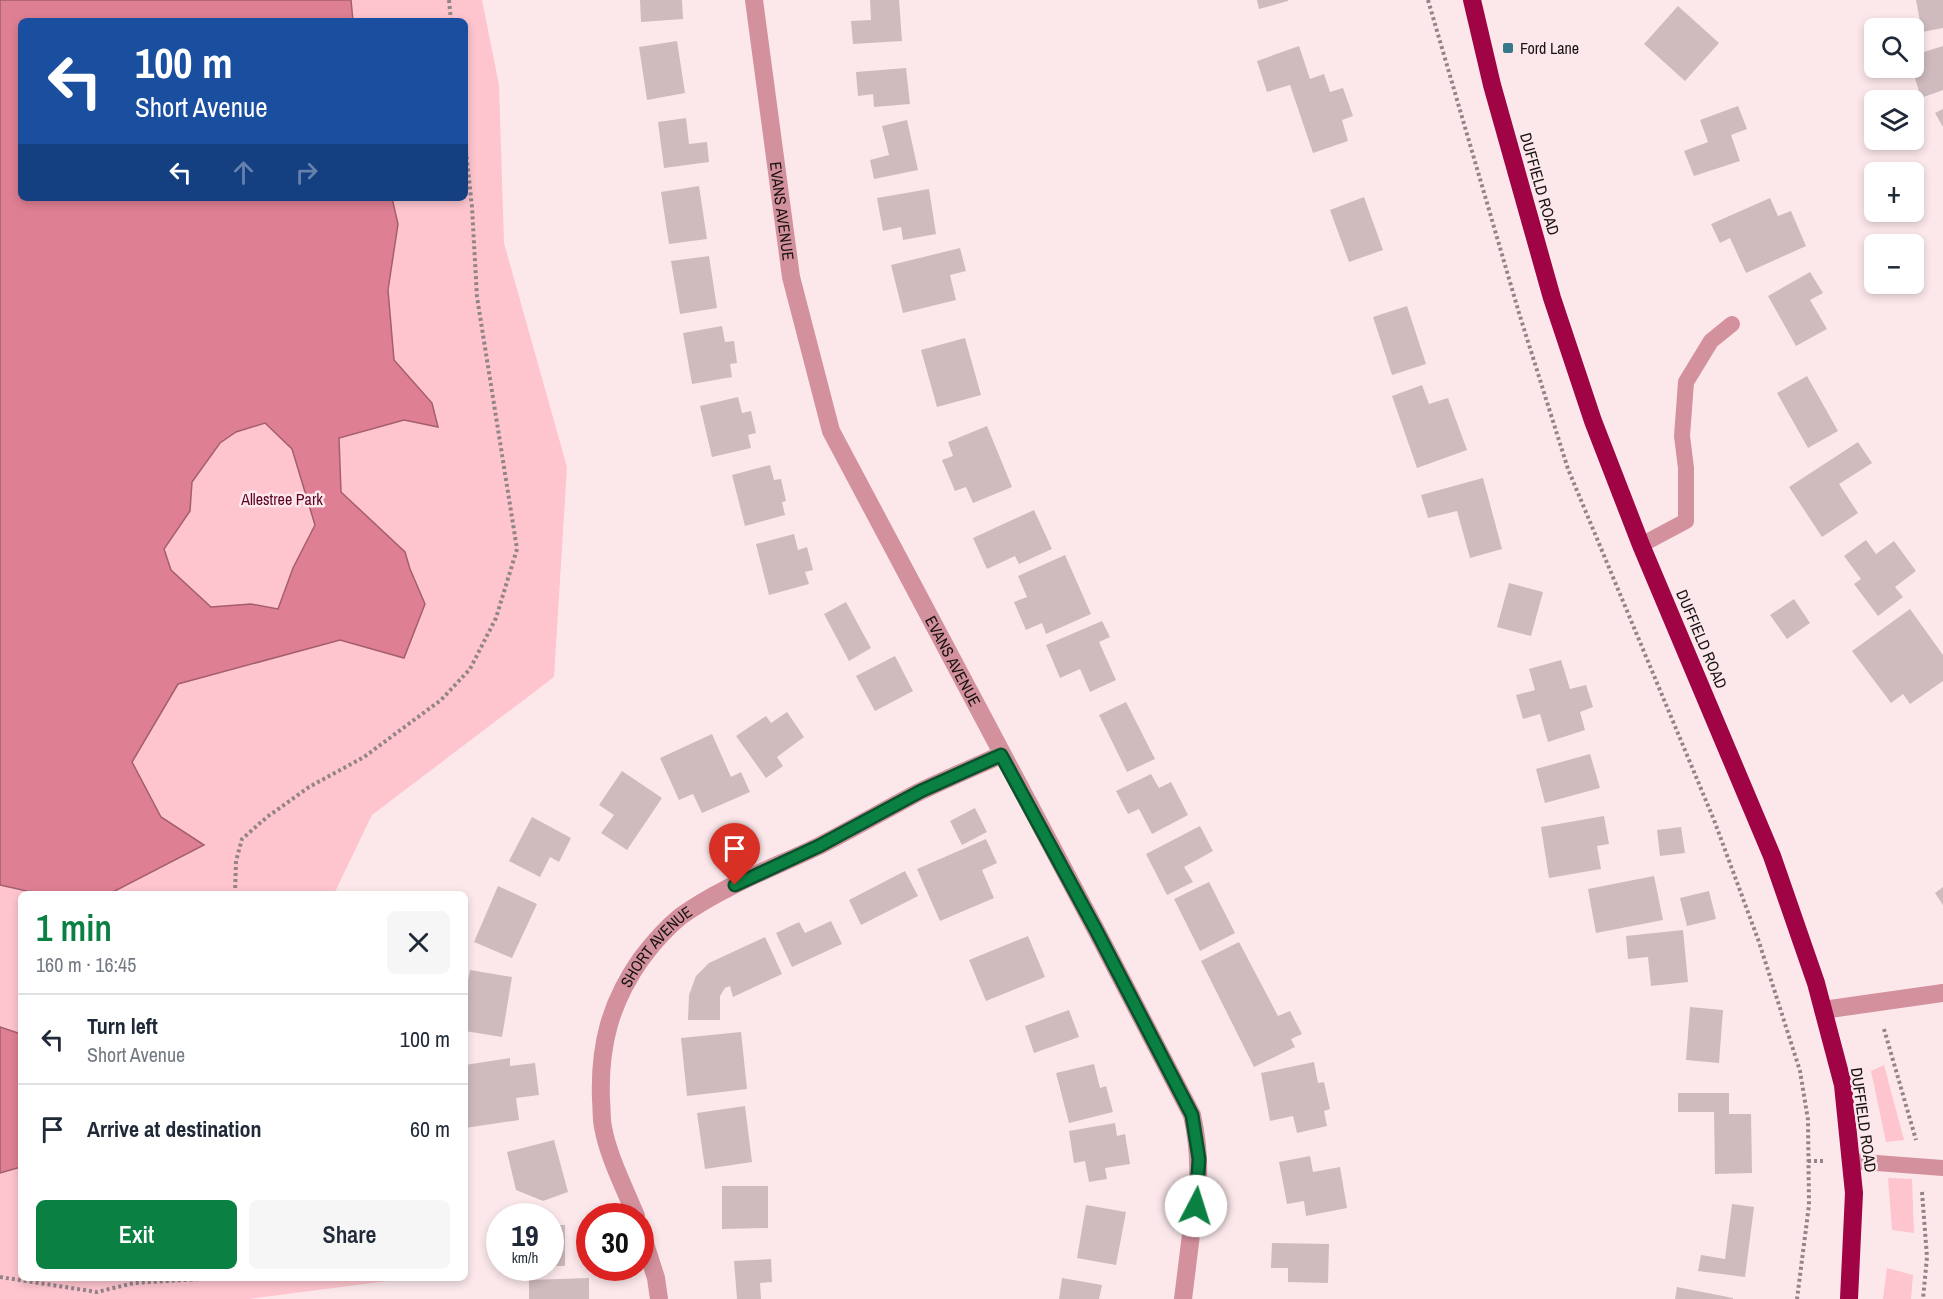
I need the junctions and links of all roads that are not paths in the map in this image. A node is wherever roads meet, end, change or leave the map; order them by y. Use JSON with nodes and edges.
{"nodes":[{"id":1,"x":754,"y":0,"type":"edge"},
{"id":2,"x":1472,"y":0,"type":"edge"},
{"id":3,"x":1732,"y":324,"type":"dead end"},
{"id":4,"x":1641,"y":545,"type":"junction"},
{"id":5,"x":1001,"y":755,"type":"junction"},
{"id":6,"x":1943,"y":993,"type":"edge"},
{"id":7,"x":1823,"y":1010,"type":"junction"},
{"id":8,"x":1850,"y":1161,"type":"junction"},
{"id":9,"x":1943,"y":1168,"type":"edge"},
{"id":10,"x":631,"y":1203,"type":"edge"},
{"id":11,"x":654,"y":1272,"type":"edge"},
{"id":12,"x":660,"y":1299,"type":"edge"},
{"id":13,"x":1183,"y":1299,"type":"edge"},
{"id":14,"x":1849,"y":1299,"type":"edge"}],
"edges":[{"from":1,"to":5,"type":"street","name":"EVANS AVENUE"},
{"from":2,"to":4,"type":"highway","name":"DUFFIELD ROAD"},
{"from":3,"to":4,"type":"lane"},
{"from":4,"to":7,"type":"highway","name":"DUFFIELD ROAD"},
{"from":5,"to":10,"type":"street","name":"SHORT AVENUE"},
{"from":5,"to":13,"type":"street","name":"EVANS AVENUE"},
{"from":6,"to":7,"type":"street"},
{"from":7,"to":8,"type":"highway","name":"DUFFIELD ROAD"},
{"from":8,"to":9,"type":"lane"},
{"from":8,"to":14,"type":"highway","name":"DUFFIELD ROAD"},
{"from":11,"to":12,"type":"street"}]}
